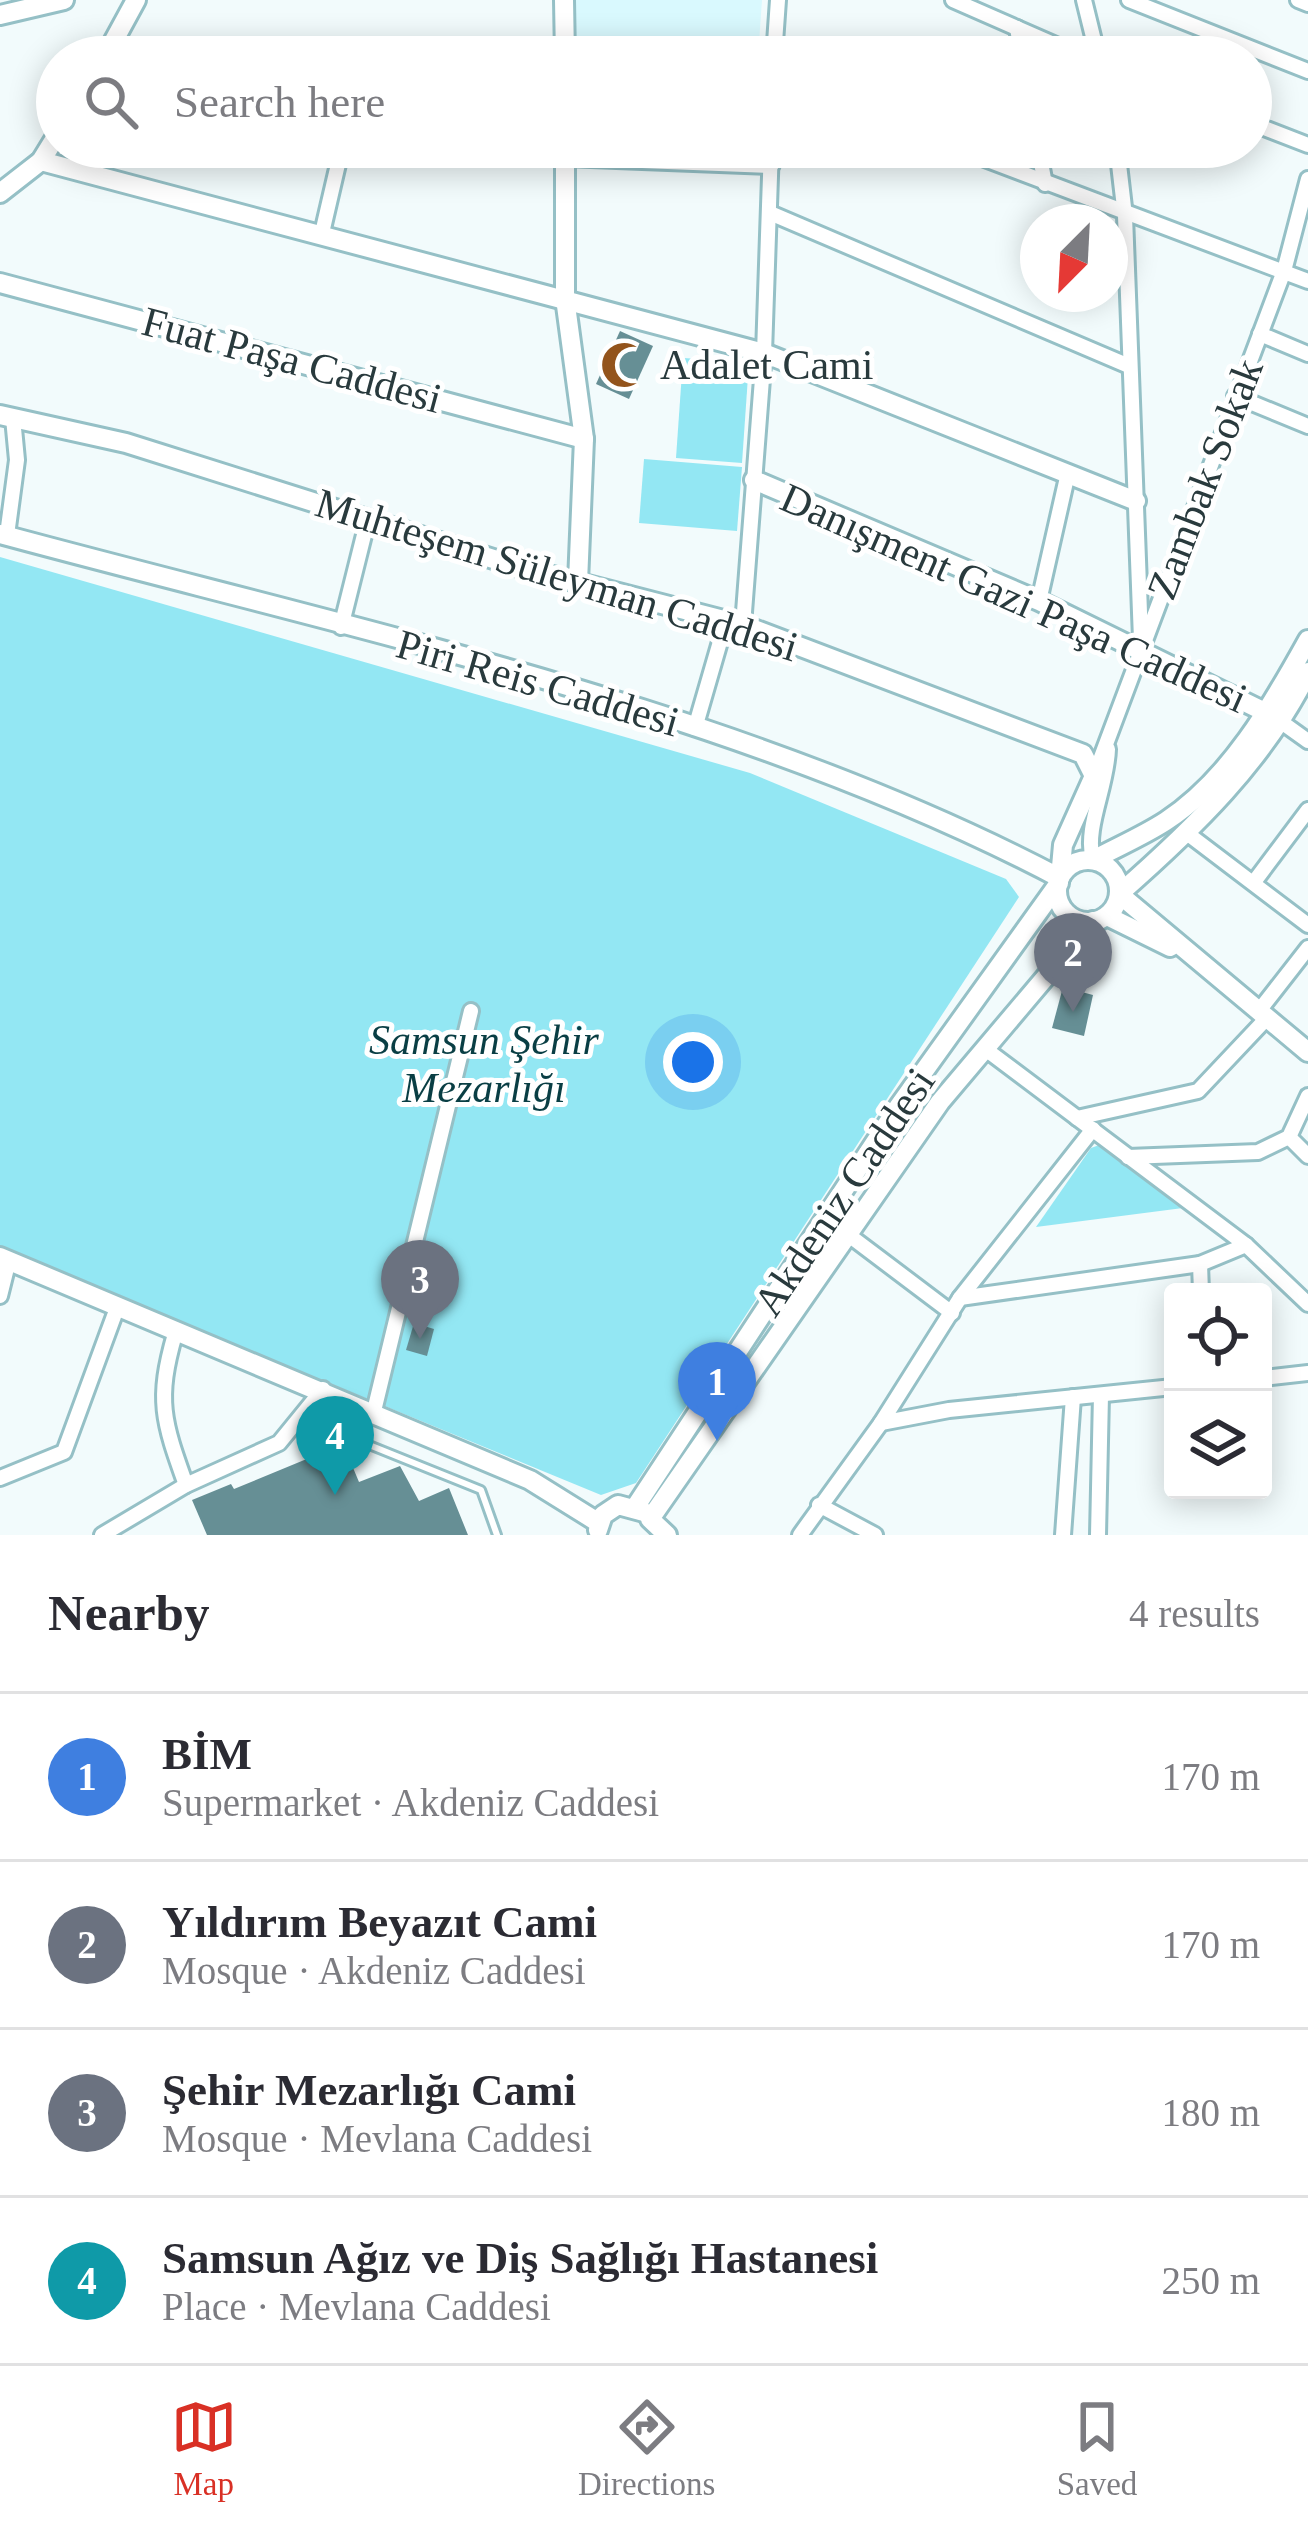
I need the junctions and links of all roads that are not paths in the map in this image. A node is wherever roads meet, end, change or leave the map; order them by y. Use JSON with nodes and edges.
{"nodes":[{"id":1,"x":64,"y":0,"type":"edge"},
{"id":2,"x":136,"y":0,"type":"edge"},
{"id":3,"x":564,"y":0,"type":"edge"},
{"id":4,"x":778,"y":0,"type":"edge"},
{"id":5,"x":953,"y":0,"type":"edge"},
{"id":6,"x":997,"y":0,"type":"edge"},
{"id":7,"x":1084,"y":0,"type":"edge"},
{"id":8,"x":1129,"y":0,"type":"edge"},
{"id":9,"x":1298,"y":0,"type":"edge"},
{"id":10,"x":1308,"y":4,"type":"edge"},
{"id":11,"x":0,"y":15,"type":"edge"},
{"id":12,"x":1010,"y":25,"type":"junction"},
{"id":13,"x":121,"y":36,"type":"edge"},
{"id":14,"x":565,"y":36,"type":"edge"},
{"id":15,"x":775,"y":36,"type":"edge"},
{"id":16,"x":1014,"y":36,"type":"edge"},
{"id":17,"x":1035,"y":36,"type":"edge"},
{"id":18,"x":1093,"y":36,"type":"edge"},
{"id":19,"x":1220,"y":36,"type":"edge"},
{"id":20,"x":1272,"y":57,"type":"edge"},
{"id":21,"x":1308,"y":71,"type":"edge"},
{"id":22,"x":1272,"y":131,"type":"edge"},
{"id":23,"x":1308,"y":145,"type":"edge"},
{"id":24,"x":36,"y":164,"type":"edge"},
{"id":25,"x":67,"y":168,"type":"edge"},
{"id":26,"x":337,"y":168,"type":"edge"},
{"id":27,"x":565,"y":168,"type":"edge"},
{"id":28,"x":771,"y":168,"type":"edge"},
{"id":29,"x":1005,"y":168,"type":"edge"},
{"id":30,"x":1042,"y":168,"type":"edge"},
{"id":31,"x":1119,"y":168,"type":"edge"},
{"id":32,"x":1308,"y":179,"type":"edge"},
{"id":33,"x":1045,"y":184,"type":"junction"},
{"id":34,"x":0,"y":194,"type":"edge"},
{"id":35,"x":1095,"y":204,"type":"edge"},
{"id":36,"x":1124,"y":204,"type":"edge"},
{"id":37,"x":1305,"y":205,"type":"edge"},
{"id":38,"x":770,"y":214,"type":"junction"},
{"id":39,"x":1128,"y":217,"type":"edge"},
{"id":40,"x":322,"y":233,"type":"junction"},
{"id":41,"x":1284,"y":272,"type":"junction"},
{"id":42,"x":1308,"y":281,"type":"edge"},
{"id":43,"x":0,"y":283,"type":"edge"},
{"id":44,"x":565,"y":298,"type":"junction"},
{"id":45,"x":1128,"y":312,"type":"edge"},
{"id":46,"x":1260,"y":334,"type":"junction"},
{"id":47,"x":764,"y":353,"type":"junction"},
{"id":48,"x":1308,"y":355,"type":"edge"},
{"id":49,"x":1129,"y":366,"type":"junction"},
{"id":50,"x":1235,"y":396,"type":"junction"},
{"id":51,"x":7,"y":417,"type":"edge"},
{"id":52,"x":1308,"y":426,"type":"edge"},
{"id":53,"x":584,"y":439,"type":"junction"},
{"id":54,"x":1068,"y":473,"type":"junction"},
{"id":55,"x":754,"y":480,"type":"junction"},
{"id":56,"x":1136,"y":501,"type":"junction"},
{"id":57,"x":368,"y":519,"type":"junction"},
{"id":58,"x":3,"y":535,"type":"edge"},
{"id":59,"x":578,"y":582,"type":"junction"},
{"id":60,"x":1039,"y":601,"type":"junction"},
{"id":61,"x":734,"y":623,"type":"junction"},
{"id":62,"x":341,"y":627,"type":"junction"},
{"id":63,"x":1308,"y":640,"type":"edge"},
{"id":64,"x":1141,"y":650,"type":"junction"},
{"id":65,"x":1308,"y":672,"type":"edge"},
{"id":66,"x":1274,"y":717,"type":"junction"},
{"id":67,"x":695,"y":728,"type":"junction"},
{"id":68,"x":1109,"y":736,"type":"junction"},
{"id":69,"x":1308,"y":741,"type":"edge"},
{"id":70,"x":1094,"y":776,"type":"junction"},
{"id":71,"x":1308,"y":810,"type":"edge"},
{"id":72,"x":1187,"y":834,"type":"junction"},
{"id":73,"x":1093,"y":860,"type":"junction"},
{"id":74,"x":1059,"y":880,"type":"junction"},
{"id":75,"x":1254,"y":882,"type":"junction"},
{"id":76,"x":1119,"y":894,"type":"junction"},
{"id":77,"x":1100,"y":919,"type":"junction"},
{"id":78,"x":1308,"y":925,"type":"edge"},
{"id":79,"x":1308,"y":948,"type":"edge"},
{"id":80,"x":1196,"y":959,"type":"junction"},
{"id":81,"x":471,"y":1011,"type":"dead end"},
{"id":82,"x":1263,"y":1016,"type":"junction"},
{"id":83,"x":984,"y":1048,"type":"junction"},
{"id":84,"x":1308,"y":1052,"type":"edge"},
{"id":85,"x":1308,"y":1096,"type":"edge"},
{"id":86,"x":1077,"y":1118,"type":"junction"},
{"id":87,"x":1093,"y":1130,"type":"junction"},
{"id":88,"x":1289,"y":1137,"type":"junction"},
{"id":89,"x":1128,"y":1156,"type":"junction"},
{"id":90,"x":1308,"y":1156,"type":"edge"},
{"id":91,"x":846,"y":1233,"type":"junction"},
{"id":92,"x":1246,"y":1245,"type":"junction"},
{"id":93,"x":5,"y":1259,"type":"edge"},
{"id":94,"x":1199,"y":1264,"type":"junction"},
{"id":95,"x":1200,"y":1283,"type":"edge"},
{"id":96,"x":0,"y":1296,"type":"edge"},
{"id":97,"x":1308,"y":1304,"type":"edge"},
{"id":98,"x":956,"y":1306,"type":"junction"},
{"id":99,"x":117,"y":1308,"type":"junction"},
{"id":100,"x":175,"y":1334,"type":"junction"},
{"id":101,"x":1308,"y":1373,"type":"edge"},
{"id":102,"x":1272,"y":1377,"type":"edge"},
{"id":103,"x":1164,"y":1388,"type":"edge"},
{"id":104,"x":323,"y":1389,"type":"junction"},
{"id":105,"x":1101,"y":1395,"type":"junction"},
{"id":106,"x":1073,"y":1397,"type":"junction"},
{"id":107,"x":374,"y":1412,"type":"junction"},
{"id":108,"x":302,"y":1418,"type":"junction"},
{"id":109,"x":881,"y":1423,"type":"junction"},
{"id":110,"x":0,"y":1478,"type":"edge"},
{"id":111,"x":186,"y":1485,"type":"junction"},
{"id":112,"x":819,"y":1505,"type":"junction"},
{"id":113,"x":646,"y":1520,"type":"edge"},
{"id":114,"x":602,"y":1522,"type":"edge"},
{"id":115,"x":102,"y":1535,"type":"edge"},
{"id":116,"x":497,"y":1535,"type":"edge"},
{"id":117,"x":667,"y":1535,"type":"edge"},
{"id":118,"x":800,"y":1535,"type":"edge"},
{"id":119,"x":874,"y":1535,"type":"edge"},
{"id":120,"x":1064,"y":1535,"type":"edge"},
{"id":121,"x":1098,"y":1535,"type":"edge"}],
"edges":[{"from":1,"to":11,"type":"street"},
{"from":2,"to":13,"type":"street"},
{"from":3,"to":14,"type":"street"},
{"from":4,"to":15,"type":"street"},
{"from":5,"to":12,"type":"street"},
{"from":6,"to":12,"type":"street"},
{"from":7,"to":18,"type":"street"},
{"from":8,"to":19,"type":"street"},
{"from":9,"to":10,"type":"street"},
{"from":12,"to":16,"type":"street"},
{"from":12,"to":17,"type":"street"},
{"from":20,"to":21,"type":"street"},
{"from":22,"to":23,"type":"street"},
{"from":24,"to":34,"type":"street"},
{"from":25,"to":40,"type":"street"},
{"from":26,"to":40,"type":"street"},
{"from":27,"to":44,"type":"street"},
{"from":28,"to":38,"type":"street"},
{"from":29,"to":33,"type":"street"},
{"from":30,"to":33,"type":"street"},
{"from":31,"to":36,"type":"street"},
{"from":32,"to":37,"type":"street","name":"Zambak Sokak"},
{"from":33,"to":35,"type":"street"},
{"from":37,"to":41,"type":"street","name":"Zambak Sokak"},
{"from":38,"to":47,"type":"street"},
{"from":38,"to":49,"type":"street"},
{"from":39,"to":41,"type":"street"},
{"from":40,"to":44,"type":"street"},
{"from":41,"to":42,"type":"street"},
{"from":41,"to":46,"type":"street","name":"Zambak Sokak"},
{"from":43,"to":53,"type":"street","name":"Fuat Paşa Caddesi"},
{"from":44,"to":47,"type":"street"},
{"from":44,"to":53,"type":"street"},
{"from":45,"to":49,"type":"street"},
{"from":46,"to":48,"type":"street"},
{"from":46,"to":50,"type":"street","name":"Zambak Sokak"},
{"from":47,"to":54,"type":"street"},
{"from":47,"to":55,"type":"street"},
{"from":49,"to":56,"type":"street"},
{"from":50,"to":52,"type":"street"},
{"from":50,"to":64,"type":"street","name":"Zambak Sokak"},
{"from":51,"to":57,"type":"street","name":"Muhteşem Süleyman Caddesi"},
{"from":51,"to":58,"type":"street"},
{"from":53,"to":59,"type":"street"},
{"from":54,"to":56,"type":"street"},
{"from":54,"to":60,"type":"street"},
{"from":55,"to":60,"type":"street","name":"Danışment Gazi Paşa Caddesi"},
{"from":55,"to":61,"type":"street"},
{"from":56,"to":64,"type":"street"},
{"from":57,"to":59,"type":"street","name":"Muhteşem Süleyman Caddesi"},
{"from":57,"to":62,"type":"street"},
{"from":58,"to":62,"type":"street","name":"Piri Reis Caddesi"},
{"from":59,"to":61,"type":"street","name":"Muhteşem Süleyman Caddesi"},
{"from":60,"to":64,"type":"street","name":"Danışment Gazi Paşa Caddesi"},
{"from":61,"to":67,"type":"street"},
{"from":61,"to":70,"type":"street","name":"Muhteşem Süleyman Caddesi"},
{"from":62,"to":67,"type":"street","name":"Piri Reis Caddesi"},
{"from":63,"to":66,"type":"street"},
{"from":64,"to":66,"type":"street","name":"Danışment Gazi Paşa Caddesi"},
{"from":64,"to":68,"type":"street","name":"Zambak Sokak"},
{"from":65,"to":66,"type":"street"},
{"from":66,"to":69,"type":"street"},
{"from":66,"to":72,"type":"street"},
{"from":66,"to":73,"type":"street"},
{"from":67,"to":74,"type":"street","name":"Piri Reis Caddesi"},
{"from":68,"to":70,"type":"street","name":"Zambak Sokak"},
{"from":68,"to":73,"type":"street"},
{"from":70,"to":74,"type":"street"},
{"from":71,"to":75,"type":"street"},
{"from":72,"to":75,"type":"street"},
{"from":72,"to":76,"type":"street"},
{"from":73,"to":74,"type":"street"},
{"from":73,"to":76,"type":"street"},
{"from":74,"to":77,"type":"street"},
{"from":74,"to":113,"type":"street","name":"Akdeniz Caddesi"},
{"from":75,"to":78,"type":"street"},
{"from":76,"to":77,"type":"street"},
{"from":76,"to":80,"type":"street"},
{"from":77,"to":80,"type":"street"},
{"from":77,"to":83,"type":"street","name":"Akdeniz Caddesi"},
{"from":79,"to":82,"type":"street"},
{"from":80,"to":82,"type":"street"},
{"from":81,"to":107,"type":"street"},
{"from":82,"to":84,"type":"street"},
{"from":82,"to":86,"type":"street"},
{"from":83,"to":86,"type":"street"},
{"from":83,"to":91,"type":"street","name":"Akdeniz Caddesi"},
{"from":85,"to":88,"type":"street"},
{"from":86,"to":87,"type":"street"},
{"from":87,"to":89,"type":"street"},
{"from":87,"to":98,"type":"street"},
{"from":88,"to":89,"type":"street"},
{"from":88,"to":90,"type":"street"},
{"from":89,"to":92,"type":"street"},
{"from":91,"to":98,"type":"street"},
{"from":91,"to":113,"type":"street","name":"Akdeniz Caddesi"},
{"from":92,"to":94,"type":"street"},
{"from":92,"to":97,"type":"street"},
{"from":93,"to":96,"type":"street"},
{"from":93,"to":99,"type":"street"},
{"from":94,"to":95,"type":"street"},
{"from":94,"to":98,"type":"street"},
{"from":98,"to":109,"type":"street"},
{"from":99,"to":100,"type":"street"},
{"from":99,"to":110,"type":"street"},
{"from":100,"to":104,"type":"street"},
{"from":100,"to":111,"type":"street"},
{"from":101,"to":102,"type":"street"},
{"from":103,"to":105,"type":"street"},
{"from":104,"to":107,"type":"street"},
{"from":104,"to":108,"type":"street"},
{"from":105,"to":106,"type":"street"},
{"from":105,"to":121,"type":"street"},
{"from":106,"to":109,"type":"street"},
{"from":106,"to":120,"type":"street"},
{"from":107,"to":114,"type":"street"},
{"from":108,"to":111,"type":"street"},
{"from":108,"to":116,"type":"lane"},
{"from":109,"to":112,"type":"street"},
{"from":111,"to":115,"type":"street"},
{"from":112,"to":118,"type":"street"},
{"from":112,"to":119,"type":"street"},
{"from":113,"to":114,"type":"street"},
{"from":113,"to":117,"type":"street"}]}
